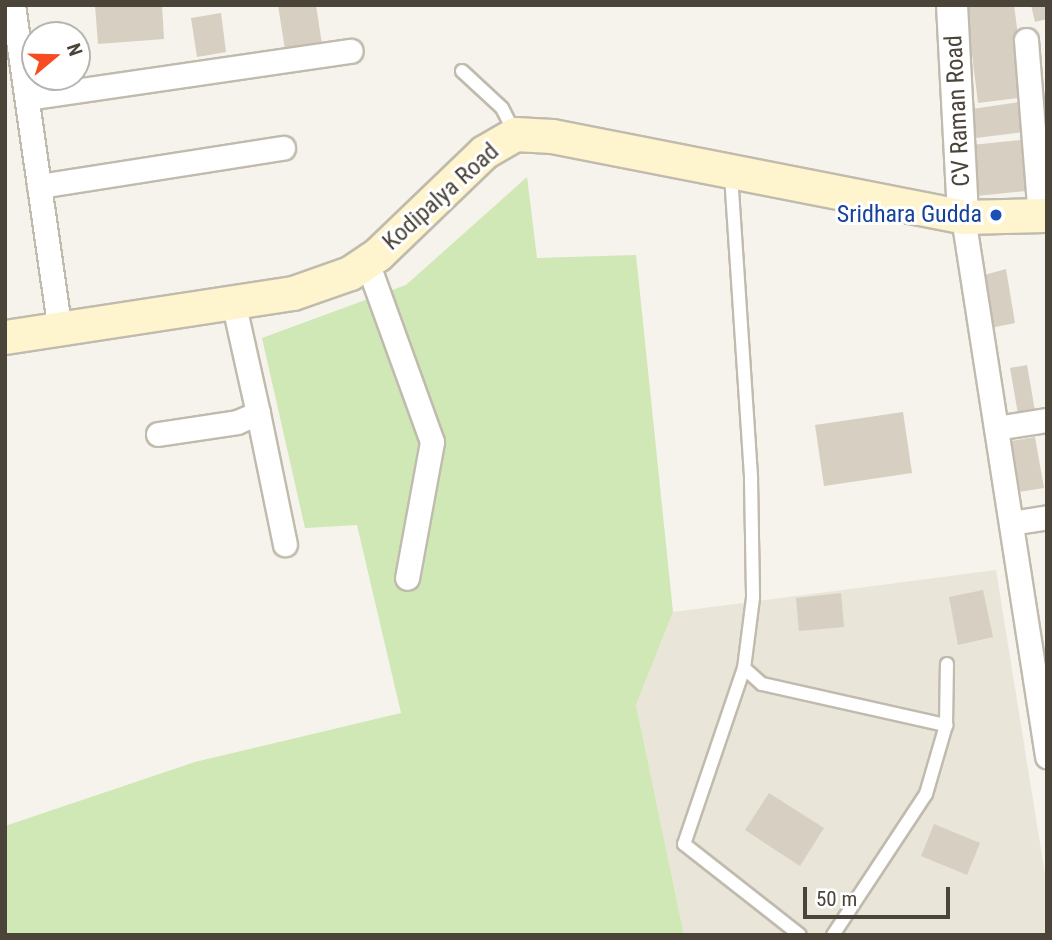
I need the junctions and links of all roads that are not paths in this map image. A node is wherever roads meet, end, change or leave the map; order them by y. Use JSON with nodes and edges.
{"nodes":[{"id":1,"x":13,"y":5,"type":"edge"},
{"id":2,"x":953,"y":5,"type":"edge"},
{"id":3,"x":1026,"y":40,"type":"dead end"},
{"id":4,"x":351,"y":51,"type":"dead end"},
{"id":5,"x":462,"y":71,"type":"dead end"},
{"id":6,"x":26,"y":98,"type":"junction"},
{"id":7,"x":515,"y":134,"type":"junction"},
{"id":8,"x":283,"y":148,"type":"dead end"},
{"id":9,"x":731,"y":175,"type":"junction"},
{"id":10,"x":39,"y":186,"type":"junction"},
{"id":11,"x":1043,"y":215,"type":"edge"},
{"id":12,"x":963,"y":217,"type":"junction"},
{"id":13,"x":366,"y":262,"type":"junction"},
{"id":14,"x":233,"y":301,"type":"junction"},
{"id":15,"x":59,"y":327,"type":"junction"},
{"id":16,"x":5,"y":337,"type":"edge"},
{"id":17,"x":258,"y":413,"type":"junction"},
{"id":18,"x":1047,"y":420,"type":"edge"},
{"id":19,"x":996,"y":428,"type":"junction"},
{"id":20,"x":158,"y":434,"type":"dead end"},
{"id":21,"x":1047,"y":516,"type":"edge"},
{"id":22,"x":1011,"y":523,"type":"junction"},
{"id":23,"x":285,"y":544,"type":"dead end"},
{"id":24,"x":407,"y":578,"type":"dead end"},
{"id":25,"x":1036,"y":621,"type":"edge"},
{"id":26,"x":947,"y":664,"type":"dead end"},
{"id":27,"x":744,"y":668,"type":"junction"},
{"id":28,"x":1044,"y":723,"type":"edge"},
{"id":29,"x":946,"y":725,"type":"junction"},
{"id":30,"x":1047,"y":756,"type":"edge"},
{"id":31,"x":800,"y":935,"type":"edge"},
{"id":32,"x":833,"y":935,"type":"edge"}],
"edges":[{"from":1,"to":6,"type":"street"},
{"from":2,"to":12,"type":"street","name":"CV Raman Road"},
{"from":3,"to":11,"type":"street"},
{"from":4,"to":6,"type":"street"},
{"from":5,"to":7,"type":"lane"},
{"from":6,"to":10,"type":"street"},
{"from":7,"to":9,"type":"main road","name":"Kodipalya Road"},
{"from":7,"to":13,"type":"main road","name":"Kodipalya Road"},
{"from":8,"to":10,"type":"street"},
{"from":9,"to":12,"type":"main road","name":"Kodipalya Road"},
{"from":9,"to":27,"type":"lane"},
{"from":10,"to":15,"type":"street"},
{"from":11,"to":12,"type":"main road","name":"Kodipalya Road"},
{"from":12,"to":19,"type":"street"},
{"from":13,"to":14,"type":"main road","name":"Kodipalya Road"},
{"from":13,"to":24,"type":"street"},
{"from":14,"to":15,"type":"main road","name":"Kodipalya Road"},
{"from":14,"to":17,"type":"street"},
{"from":15,"to":16,"type":"main road","name":"Kodipalya Road"},
{"from":17,"to":20,"type":"street"},
{"from":17,"to":23,"type":"street"},
{"from":18,"to":19,"type":"street"},
{"from":19,"to":22,"type":"street"},
{"from":21,"to":22,"type":"street"},
{"from":22,"to":25,"type":"street"},
{"from":25,"to":28,"type":"street"},
{"from":26,"to":29,"type":"lane"},
{"from":27,"to":29,"type":"lane"},
{"from":27,"to":31,"type":"lane"},
{"from":28,"to":30,"type":"street"},
{"from":29,"to":32,"type":"lane"}]}
